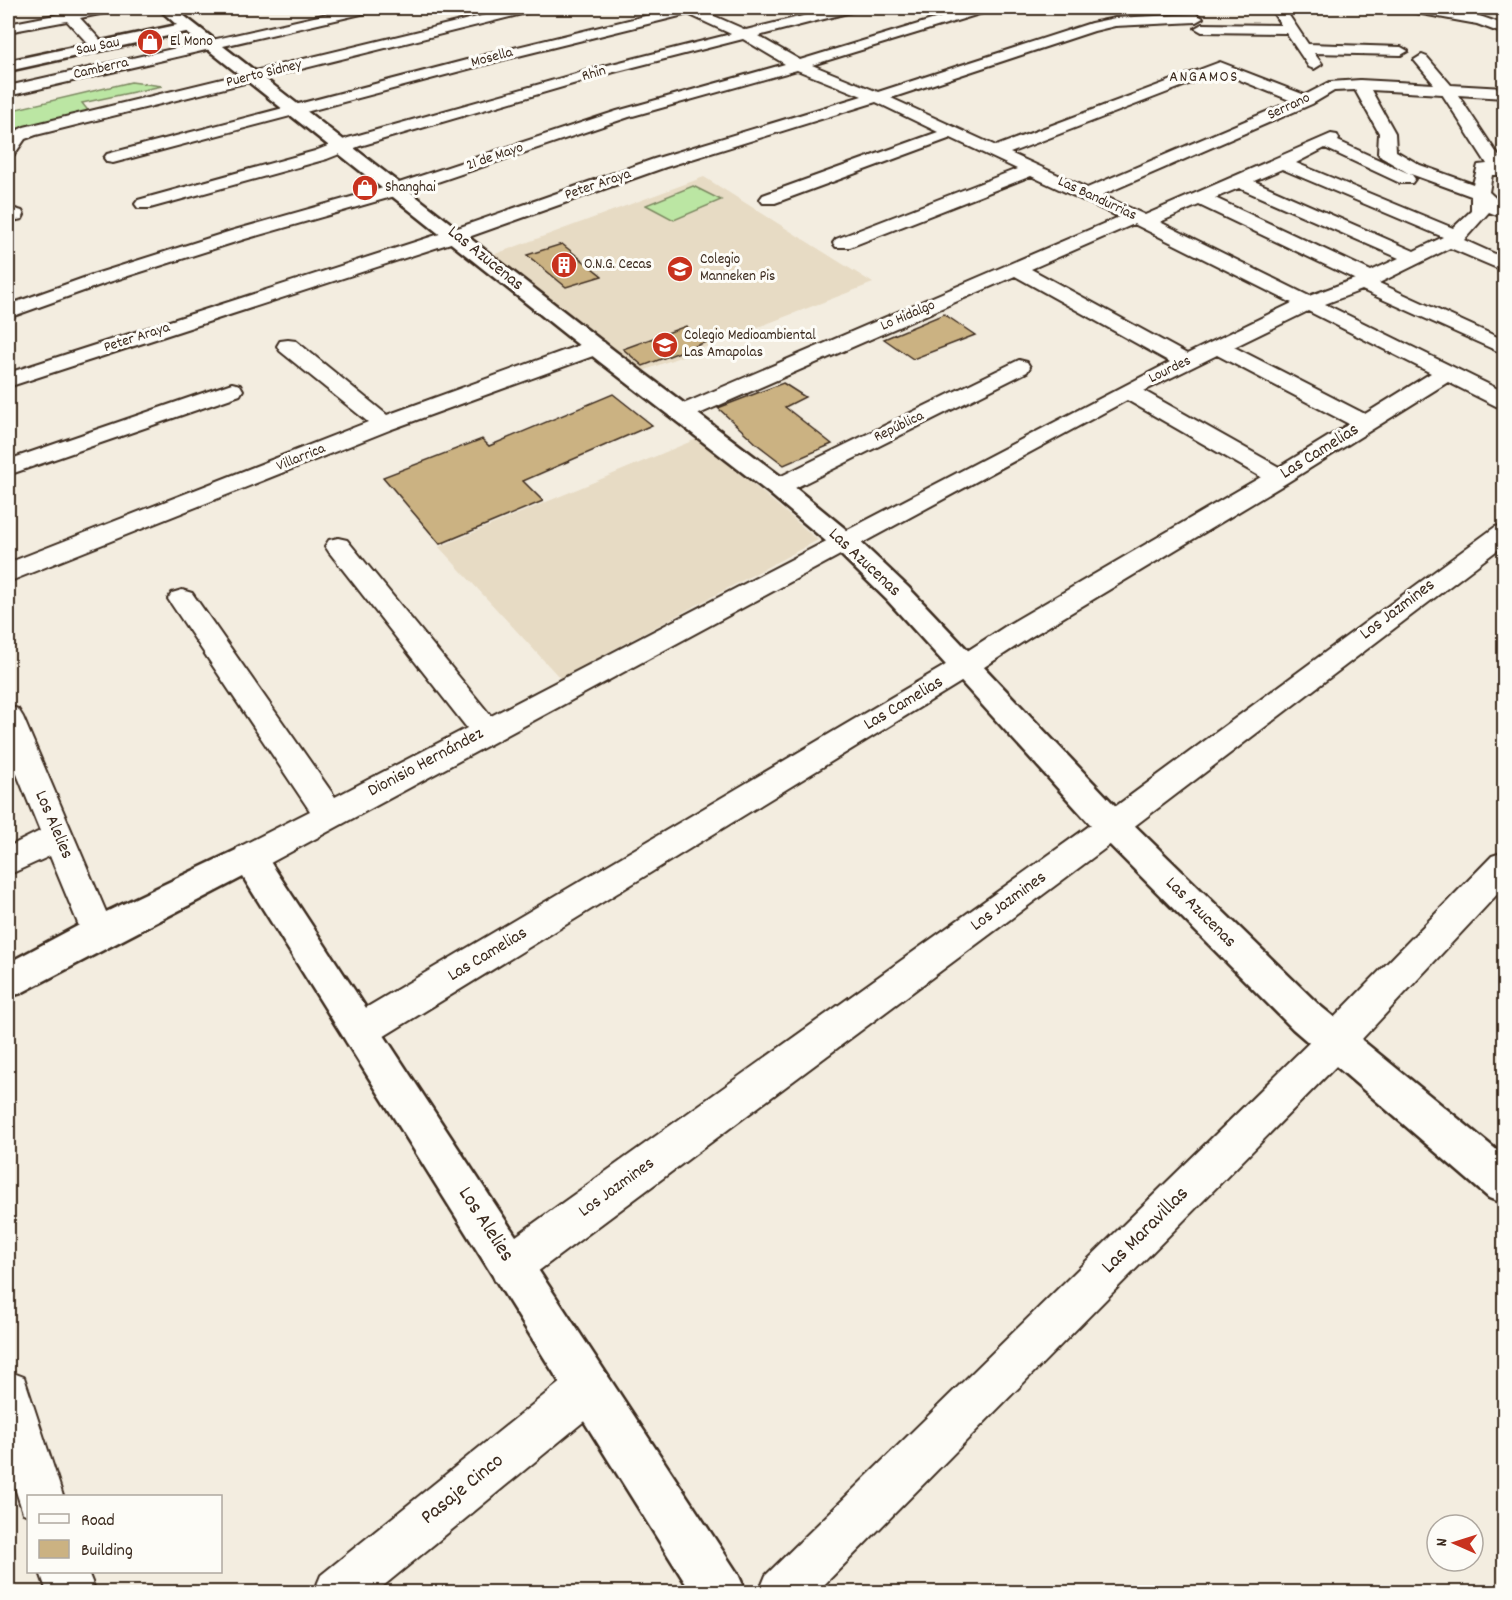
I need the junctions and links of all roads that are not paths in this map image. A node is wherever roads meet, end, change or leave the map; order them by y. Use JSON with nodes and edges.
{"nodes":[{"id":1,"x":110,"y":8,"type":"edge"},
{"id":2,"x":165,"y":8,"type":"edge"},
{"id":3,"x":370,"y":8,"type":"edge"},
{"id":4,"x":529,"y":8,"type":"edge"},
{"id":5,"x":850,"y":8,"type":"edge"},
{"id":6,"x":984,"y":8,"type":"edge"},
{"id":7,"x":1277,"y":8,"type":"edge"},
{"id":8,"x":1411,"y":8,"type":"edge"},
{"id":9,"x":687,"y":9,"type":"edge"},
{"id":10,"x":823,"y":10,"type":"edge"},
{"id":11,"x":69,"y":15,"type":"junction"},
{"id":12,"x":1195,"y":18,"type":"edge"},
{"id":13,"x":8,"y":28,"type":"edge"},
{"id":14,"x":1291,"y":28,"type":"junction"},
{"id":15,"x":1504,"y":30,"type":"edge"},
{"id":16,"x":204,"y":31,"type":"junction"},
{"id":17,"x":746,"y":35,"type":"junction"},
{"id":18,"x":99,"y":47,"type":"junction"},
{"id":19,"x":1304,"y":48,"type":"junction"},
{"id":20,"x":1401,"y":51,"type":"dead end"},
{"id":21,"x":1216,"y":57,"type":"junction"},
{"id":22,"x":1422,"y":60,"type":"dead end"},
{"id":23,"x":798,"y":65,"type":"junction"},
{"id":24,"x":8,"y":66,"type":"edge"},
{"id":25,"x":252,"y":78,"type":"junction"},
{"id":26,"x":1360,"y":85,"type":"junction"},
{"id":27,"x":1330,"y":87,"type":"junction"},
{"id":28,"x":1446,"y":89,"type":"junction"},
{"id":29,"x":8,"y":91,"type":"edge"},
{"id":30,"x":1504,"y":93,"type":"edge"},
{"id":31,"x":878,"y":97,"type":"junction"},
{"id":32,"x":1306,"y":101,"type":"junction"},
{"id":33,"x":296,"y":110,"type":"junction"},
{"id":34,"x":952,"y":132,"type":"junction"},
{"id":35,"x":341,"y":146,"type":"junction"},
{"id":36,"x":8,"y":151,"type":"edge"},
{"id":37,"x":996,"y":152,"type":"junction"},
{"id":38,"x":113,"y":158,"type":"dead end"},
{"id":39,"x":1282,"y":163,"type":"junction"},
{"id":40,"x":1032,"y":169,"type":"junction"},
{"id":41,"x":1503,"y":175,"type":"edge"},
{"id":42,"x":1241,"y":182,"type":"junction"},
{"id":43,"x":1480,"y":189,"type":"junction"},
{"id":44,"x":396,"y":190,"type":"junction"},
{"id":45,"x":1087,"y":195,"type":"junction"},
{"id":46,"x":1198,"y":197,"type":"junction"},
{"id":47,"x":769,"y":199,"type":"dead end"},
{"id":48,"x":144,"y":204,"type":"dead end"},
{"id":49,"x":1480,"y":212,"type":"junction"},
{"id":50,"x":1504,"y":213,"type":"edge"},
{"id":51,"x":1139,"y":219,"type":"junction"},
{"id":52,"x":456,"y":235,"type":"junction"},
{"id":53,"x":1454,"y":238,"type":"junction"},
{"id":54,"x":843,"y":243,"type":"dead end"},
{"id":55,"x":1414,"y":258,"type":"junction"},
{"id":56,"x":1504,"y":265,"type":"edge"},
{"id":57,"x":1017,"y":269,"type":"junction"},
{"id":58,"x":1367,"y":281,"type":"junction"},
{"id":59,"x":1310,"y":302,"type":"junction"},
{"id":60,"x":8,"y":312,"type":"edge"},
{"id":61,"x":288,"y":346,"type":"dead end"},
{"id":62,"x":596,"y":347,"type":"junction"},
{"id":63,"x":1217,"y":347,"type":"junction"},
{"id":64,"x":1504,"y":348,"type":"edge"},
{"id":65,"x":1186,"y":362,"type":"junction"},
{"id":66,"x":1019,"y":367,"type":"dead end"},
{"id":67,"x":1446,"y":373,"type":"junction"},
{"id":68,"x":8,"y":380,"type":"edge"},
{"id":69,"x":232,"y":390,"type":"dead end"},
{"id":70,"x":1127,"y":391,"type":"junction"},
{"id":71,"x":1504,"y":401,"type":"edge"},
{"id":72,"x":682,"y":413,"type":"junction"},
{"id":73,"x":1365,"y":423,"type":"junction"},
{"id":74,"x":384,"y":424,"type":"junction"},
{"id":75,"x":8,"y":468,"type":"edge"},
{"id":76,"x":1279,"y":477,"type":"junction"},
{"id":77,"x":778,"y":487,"type":"junction"},
{"id":78,"x":1504,"y":533,"type":"edge"},
{"id":79,"x":844,"y":542,"type":"junction"},
{"id":80,"x":338,"y":546,"type":"dead end"},
{"id":81,"x":8,"y":573,"type":"edge"},
{"id":82,"x":182,"y":599,"type":"dead end"},
{"id":83,"x":966,"y":667,"type":"junction"},
{"id":84,"x":8,"y":717,"type":"edge"},
{"id":85,"x":486,"y":731,"type":"junction"},
{"id":86,"x":329,"y":814,"type":"junction"},
{"id":87,"x":1113,"y":826,"type":"junction"},
{"id":88,"x":58,"y":837,"type":"junction"},
{"id":89,"x":249,"y":858,"type":"junction"},
{"id":90,"x":8,"y":862,"type":"edge"},
{"id":91,"x":1504,"y":866,"type":"edge"},
{"id":92,"x":98,"y":933,"type":"junction"},
{"id":93,"x":8,"y":981,"type":"edge"},
{"id":94,"x":360,"y":1031,"type":"junction"},
{"id":95,"x":1335,"y":1042,"type":"junction"},
{"id":96,"x":1504,"y":1182,"type":"edge"},
{"id":97,"x":510,"y":1266,"type":"junction"},
{"id":98,"x":589,"y":1388,"type":"junction"},
{"id":99,"x":8,"y":1393,"type":"edge"},
{"id":100,"x":39,"y":1495,"type":"edge"},
{"id":101,"x":64,"y":1573,"type":"edge"},
{"id":102,"x":71,"y":1593,"type":"edge"},
{"id":103,"x":338,"y":1593,"type":"edge"},
{"id":104,"x":720,"y":1593,"type":"edge"},
{"id":105,"x":783,"y":1593,"type":"edge"}],
"edges":[{"from":1,"to":11,"type":"street"},
{"from":2,"to":16,"type":"street","name":"Las Azucenas"},
{"from":3,"to":16,"type":"street","name":"Camberra"},
{"from":4,"to":25,"type":"street","name":"Puerto Sidney"},
{"from":5,"to":10,"type":"street","name":"Rhin"},
{"from":6,"to":23,"type":"street","name":"21 de Mayo"},
{"from":7,"to":14,"type":"street"},
{"from":8,"to":15,"type":"street"},
{"from":9,"to":17,"type":"street","name":"Las Bandurrias"},
{"from":9,"to":33,"type":"street","name":"Mosella"},
{"from":10,"to":17,"type":"street","name":"Rhin"},
{"from":11,"to":13,"type":"street"},
{"from":11,"to":18,"type":"street"},
{"from":12,"to":14,"type":"street","name":"Peter Araya"},
{"from":12,"to":21,"type":"street"},
{"from":12,"to":31,"type":"street","name":"Peter Araya"},
{"from":14,"to":19,"type":"street"},
{"from":16,"to":18,"type":"street","name":"Sau Sau"},
{"from":16,"to":25,"type":"street","name":"Las Azucenas"},
{"from":16,"to":29,"type":"street","name":"Camberra"},
{"from":17,"to":23,"type":"street","name":"Las Bandurrias"},
{"from":17,"to":35,"type":"street","name":"Rhin"},
{"from":18,"to":24,"type":"street","name":"Sau Sau"},
{"from":19,"to":20,"type":"street"},
{"from":19,"to":27,"type":"street"},
{"from":21,"to":32,"type":"street"},
{"from":21,"to":37,"type":"street"},
{"from":22,"to":28,"type":"street"},
{"from":23,"to":31,"type":"street","name":"Las Bandurrias"},
{"from":23,"to":44,"type":"street","name":"21 de Mayo"},
{"from":25,"to":33,"type":"street","name":"Las Azucenas"},
{"from":25,"to":36,"type":"street","name":"Puerto Sidney"},
{"from":26,"to":27,"type":"street","name":"Serrano"},
{"from":26,"to":28,"type":"street","name":"Serrano"},
{"from":26,"to":43,"type":"street"},
{"from":27,"to":32,"type":"street","name":"Serrano"},
{"from":28,"to":30,"type":"street","name":"Serrano"},
{"from":28,"to":41,"type":"street"},
{"from":31,"to":34,"type":"street","name":"Las Bandurrias"},
{"from":31,"to":52,"type":"street","name":"Peter Araya"},
{"from":32,"to":45,"type":"street","name":"Serrano"},
{"from":33,"to":35,"type":"street","name":"Las Azucenas"},
{"from":33,"to":38,"type":"street","name":"Mosella"},
{"from":34,"to":37,"type":"street","name":"Las Bandurrias"},
{"from":34,"to":47,"type":"street"},
{"from":35,"to":44,"type":"street","name":"Las Azucenas"},
{"from":35,"to":48,"type":"street","name":"Rhin"},
{"from":37,"to":40,"type":"street","name":"Las Bandurrias"},
{"from":39,"to":42,"type":"street","name":"Lo Hidalgo"},
{"from":39,"to":49,"type":"street","name":"Lo Hidalgo"},
{"from":39,"to":53,"type":"street"},
{"from":40,"to":45,"type":"street","name":"Las Bandurrias"},
{"from":40,"to":54,"type":"street"},
{"from":41,"to":43,"type":"street"},
{"from":42,"to":46,"type":"street","name":"Lo Hidalgo"},
{"from":42,"to":55,"type":"street"},
{"from":43,"to":49,"type":"street"},
{"from":43,"to":50,"type":"street"},
{"from":44,"to":52,"type":"street","name":"Las Azucenas"},
{"from":44,"to":60,"type":"street","name":"21 de Mayo"},
{"from":45,"to":51,"type":"street","name":"Las Bandurrias"},
{"from":46,"to":51,"type":"street","name":"Lo Hidalgo"},
{"from":46,"to":58,"type":"street"},
{"from":49,"to":53,"type":"street","name":"Lourdes"},
{"from":51,"to":57,"type":"street","name":"Lo Hidalgo"},
{"from":51,"to":59,"type":"street","name":"Las Bandurrias"},
{"from":52,"to":62,"type":"street","name":"Las Azucenas"},
{"from":52,"to":68,"type":"street","name":"Peter Araya"},
{"from":53,"to":55,"type":"street","name":"Lourdes"},
{"from":53,"to":56,"type":"street"},
{"from":55,"to":58,"type":"street","name":"Lourdes"},
{"from":57,"to":65,"type":"street"},
{"from":57,"to":72,"type":"street","name":"Lo Hidalgo"},
{"from":58,"to":59,"type":"street","name":"Lourdes"},
{"from":58,"to":64,"type":"street"},
{"from":59,"to":63,"type":"street","name":"Lourdes"},
{"from":59,"to":67,"type":"street","name":"Las Bandurrias"},
{"from":61,"to":74,"type":"street"},
{"from":62,"to":72,"type":"street","name":"Las Azucenas"},
{"from":62,"to":74,"type":"street","name":"Villarrica"},
{"from":63,"to":65,"type":"street","name":"Lourdes"},
{"from":63,"to":73,"type":"street"},
{"from":65,"to":70,"type":"street","name":"Lourdes"},
{"from":66,"to":77,"type":"street","name":"República"},
{"from":67,"to":71,"type":"street","name":"Las Bandurrias"},
{"from":67,"to":73,"type":"street","name":"Las Camelias"},
{"from":69,"to":75,"type":"street"},
{"from":70,"to":76,"type":"street"},
{"from":70,"to":79,"type":"street","name":"Lourdes"},
{"from":72,"to":77,"type":"street","name":"Las Azucenas"},
{"from":73,"to":76,"type":"street","name":"Las Camelias"},
{"from":74,"to":81,"type":"street","name":"Villarrica"},
{"from":76,"to":83,"type":"street","name":"Las Camelias"},
{"from":77,"to":79,"type":"street","name":"Las Azucenas"},
{"from":78,"to":87,"type":"street","name":"Los Jazmines"},
{"from":79,"to":83,"type":"street","name":"Las Azucenas"},
{"from":79,"to":85,"type":"street","name":"Dionisio Hernández"},
{"from":80,"to":85,"type":"street"},
{"from":82,"to":86,"type":"street"},
{"from":83,"to":87,"type":"street","name":"Las Azucenas"},
{"from":83,"to":94,"type":"street","name":"Las Camelias"},
{"from":84,"to":88,"type":"street","name":"Los Alelies"},
{"from":85,"to":86,"type":"street","name":"Dionisio Hernández"},
{"from":86,"to":89,"type":"street","name":"Dionisio Hernández"},
{"from":87,"to":95,"type":"street","name":"Las Azucenas"},
{"from":87,"to":97,"type":"street","name":"Los Jazmines"},
{"from":88,"to":90,"type":"street"},
{"from":88,"to":92,"type":"street","name":"Los Alelies"},
{"from":89,"to":92,"type":"street","name":"Dionisio Hernández"},
{"from":89,"to":94,"type":"street","name":"Los Alelies"},
{"from":91,"to":95,"type":"street","name":"Las Maravillas"},
{"from":92,"to":93,"type":"street","name":"Dionisio Hernández"},
{"from":94,"to":97,"type":"street","name":"Los Alelies"},
{"from":95,"to":96,"type":"street","name":"Las Azucenas"},
{"from":95,"to":105,"type":"street","name":"Las Maravillas"},
{"from":97,"to":98,"type":"street","name":"Los Alelies"},
{"from":98,"to":103,"type":"street","name":"Pasaje Cinco"},
{"from":98,"to":104,"type":"street","name":"Los Alelies"},
{"from":99,"to":100,"type":"street"},
{"from":101,"to":102,"type":"street"}]}
